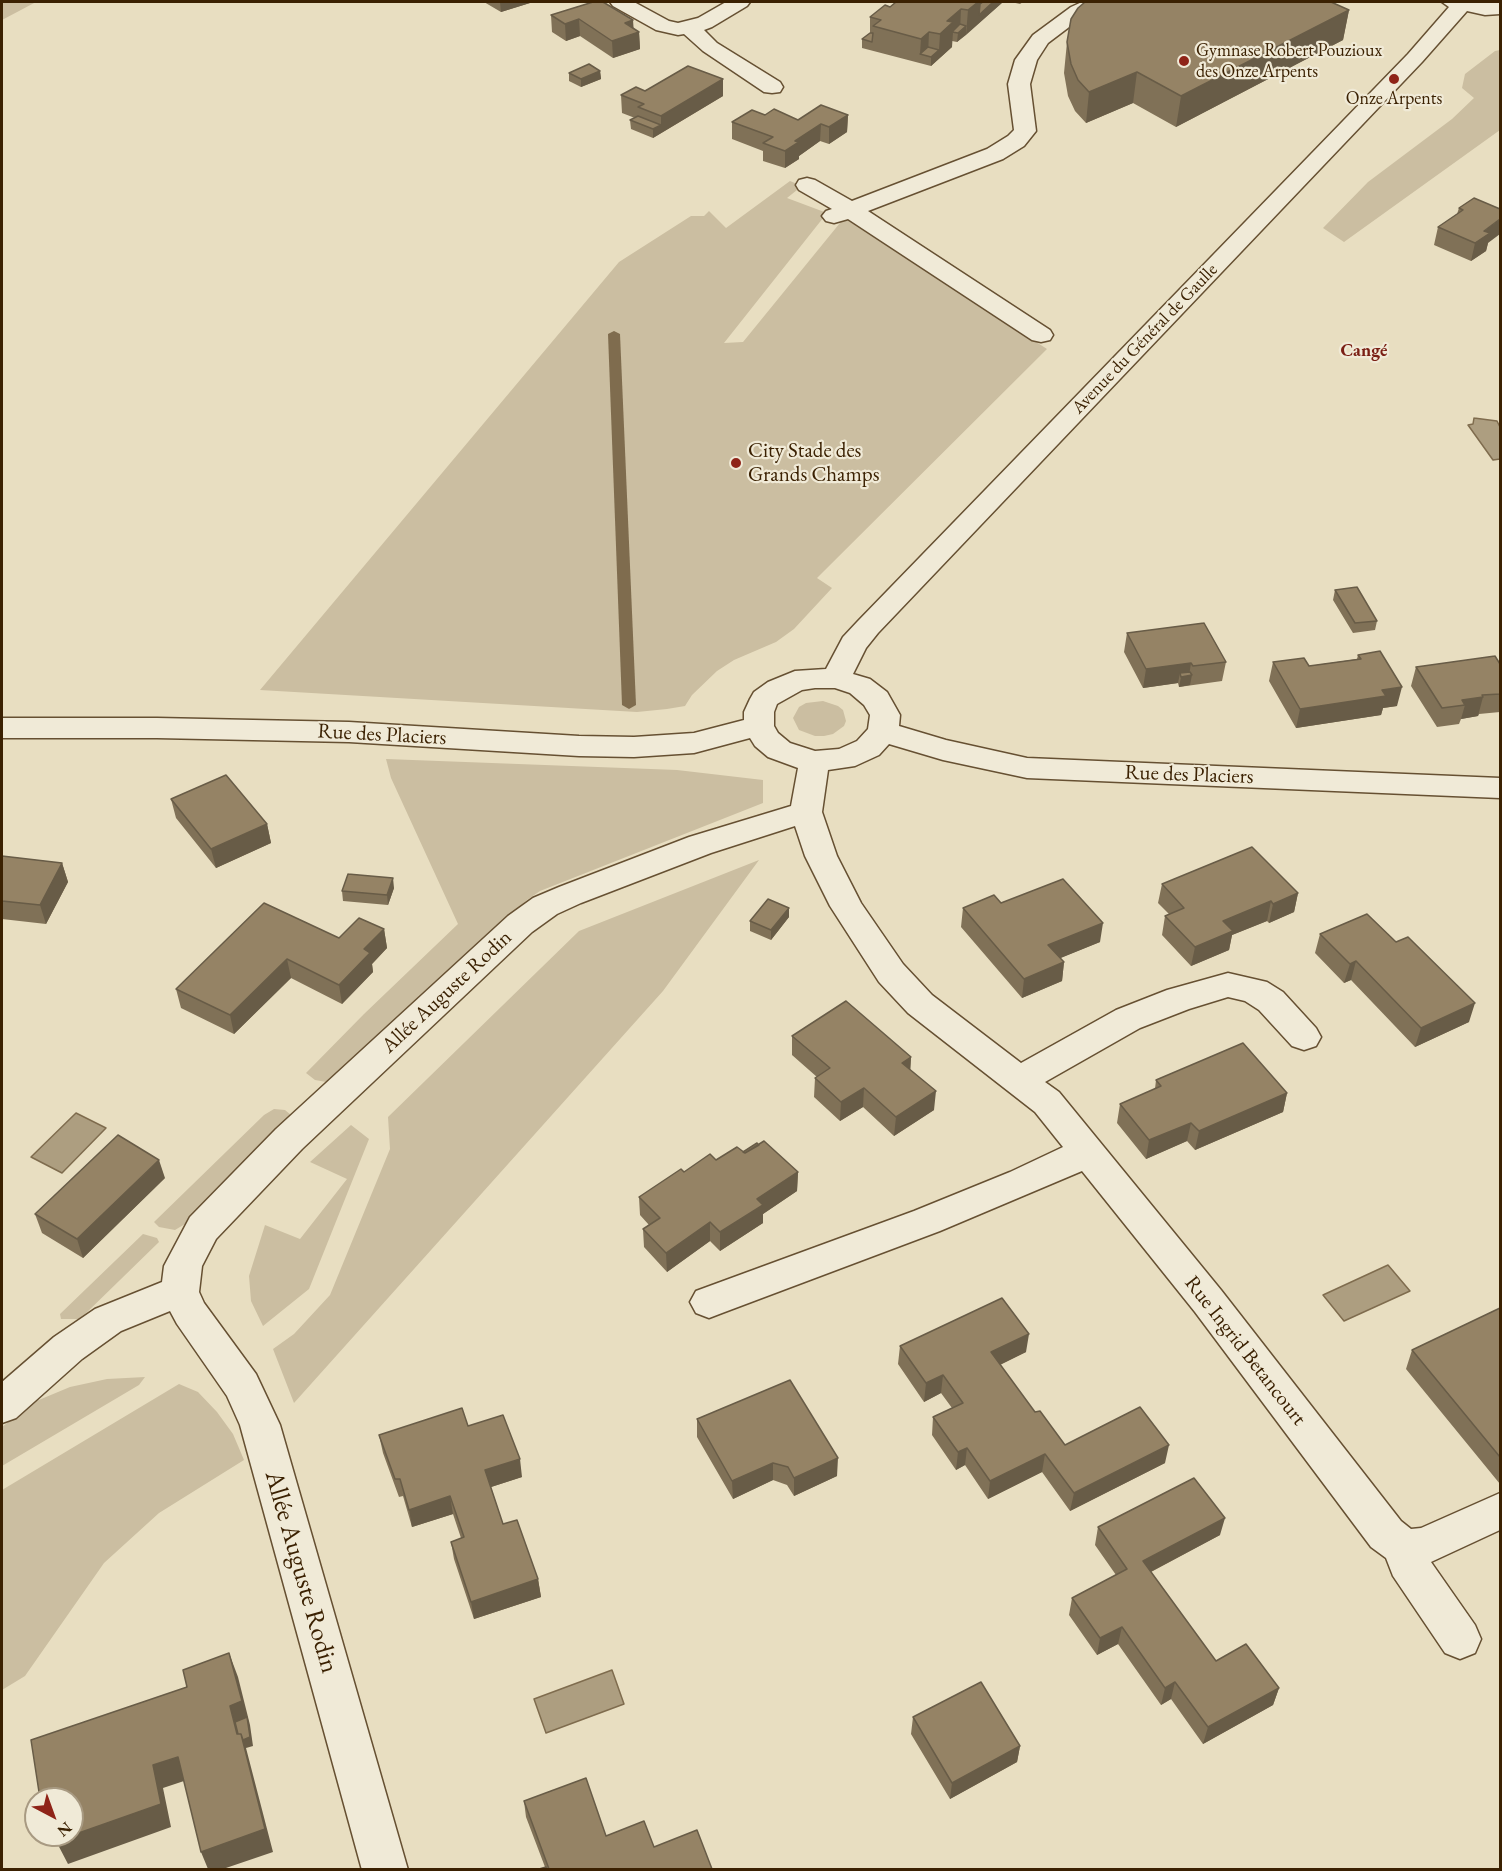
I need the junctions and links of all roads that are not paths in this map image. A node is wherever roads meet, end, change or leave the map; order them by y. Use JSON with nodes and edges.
{"nodes":[{"id":1,"x":620,"y":2,"type":"edge"},
{"id":2,"x":740,"y":2,"type":"edge"},
{"id":3,"x":1098,"y":2,"type":"edge"},
{"id":4,"x":1457,"y":3,"type":"edge"},
{"id":5,"x":1500,"y":8,"type":"edge"},
{"id":6,"x":689,"y":27,"type":"junction"},
{"id":7,"x":772,"y":87,"type":"dead end"},
{"id":8,"x":807,"y":185,"type":"dead end"},
{"id":9,"x":843,"y":213,"type":"junction"},
{"id":10,"x":1041,"y":335,"type":"dead end"},
{"id":11,"x":836,"y":679,"type":"junction"},
{"id":12,"x":759,"y":726,"type":"junction"},
{"id":13,"x":2,"y":728,"type":"edge"},
{"id":14,"x":883,"y":732,"type":"junction"},
{"id":15,"x":815,"y":760,"type":"junction"},
{"id":16,"x":1500,"y":788,"type":"edge"},
{"id":17,"x":806,"y":812,"type":"junction"},
{"id":18,"x":1304,"y":1037,"type":"dead end"},
{"id":19,"x":1019,"y":1080,"type":"junction"},
{"id":20,"x":1087,"y":1152,"type":"junction"},
{"id":21,"x":180,"y":1292,"type":"junction"},
{"id":22,"x":710,"y":1302,"type":"dead end"},
{"id":23,"x":2,"y":1406,"type":"edge"},
{"id":24,"x":1500,"y":1511,"type":"edge"},
{"id":25,"x":1404,"y":1548,"type":"junction"},
{"id":26,"x":1460,"y":1639,"type":"dead end"},
{"id":27,"x":385,"y":1869,"type":"edge"}],
"edges":[{"from":1,"to":6,"type":"street"},
{"from":2,"to":6,"type":"street"},
{"from":3,"to":9,"type":"street"},
{"from":4,"to":5,"type":"street"},
{"from":4,"to":11,"type":"street","name":"Avenue du Général de Gaulle"},
{"from":6,"to":7,"type":"street"},
{"from":8,"to":9,"type":"street"},
{"from":9,"to":10,"type":"street"},
{"from":11,"to":12,"type":"street"},
{"from":11,"to":14,"type":"street"},
{"from":12,"to":13,"type":"street","name":"Rue des Placiers"},
{"from":12,"to":15,"type":"street"},
{"from":14,"to":15,"type":"street"},
{"from":14,"to":16,"type":"street","name":"Rue des Placiers"},
{"from":15,"to":17,"type":"street","name":"Rue Ingrid Betancourt"},
{"from":17,"to":19,"type":"street","name":"Rue Ingrid Betancourt"},
{"from":17,"to":21,"type":"street","name":"Allée Auguste Rodin"},
{"from":18,"to":19,"type":"street"},
{"from":19,"to":20,"type":"street","name":"Rue Ingrid Betancourt"},
{"from":20,"to":22,"type":"street"},
{"from":20,"to":25,"type":"street","name":"Rue Ingrid Betancourt"},
{"from":21,"to":23,"type":"street"},
{"from":21,"to":27,"type":"street","name":"Allée Auguste Rodin"},
{"from":24,"to":25,"type":"street"},
{"from":25,"to":26,"type":"street","name":"Rue Ingrid Betancourt"}]}
